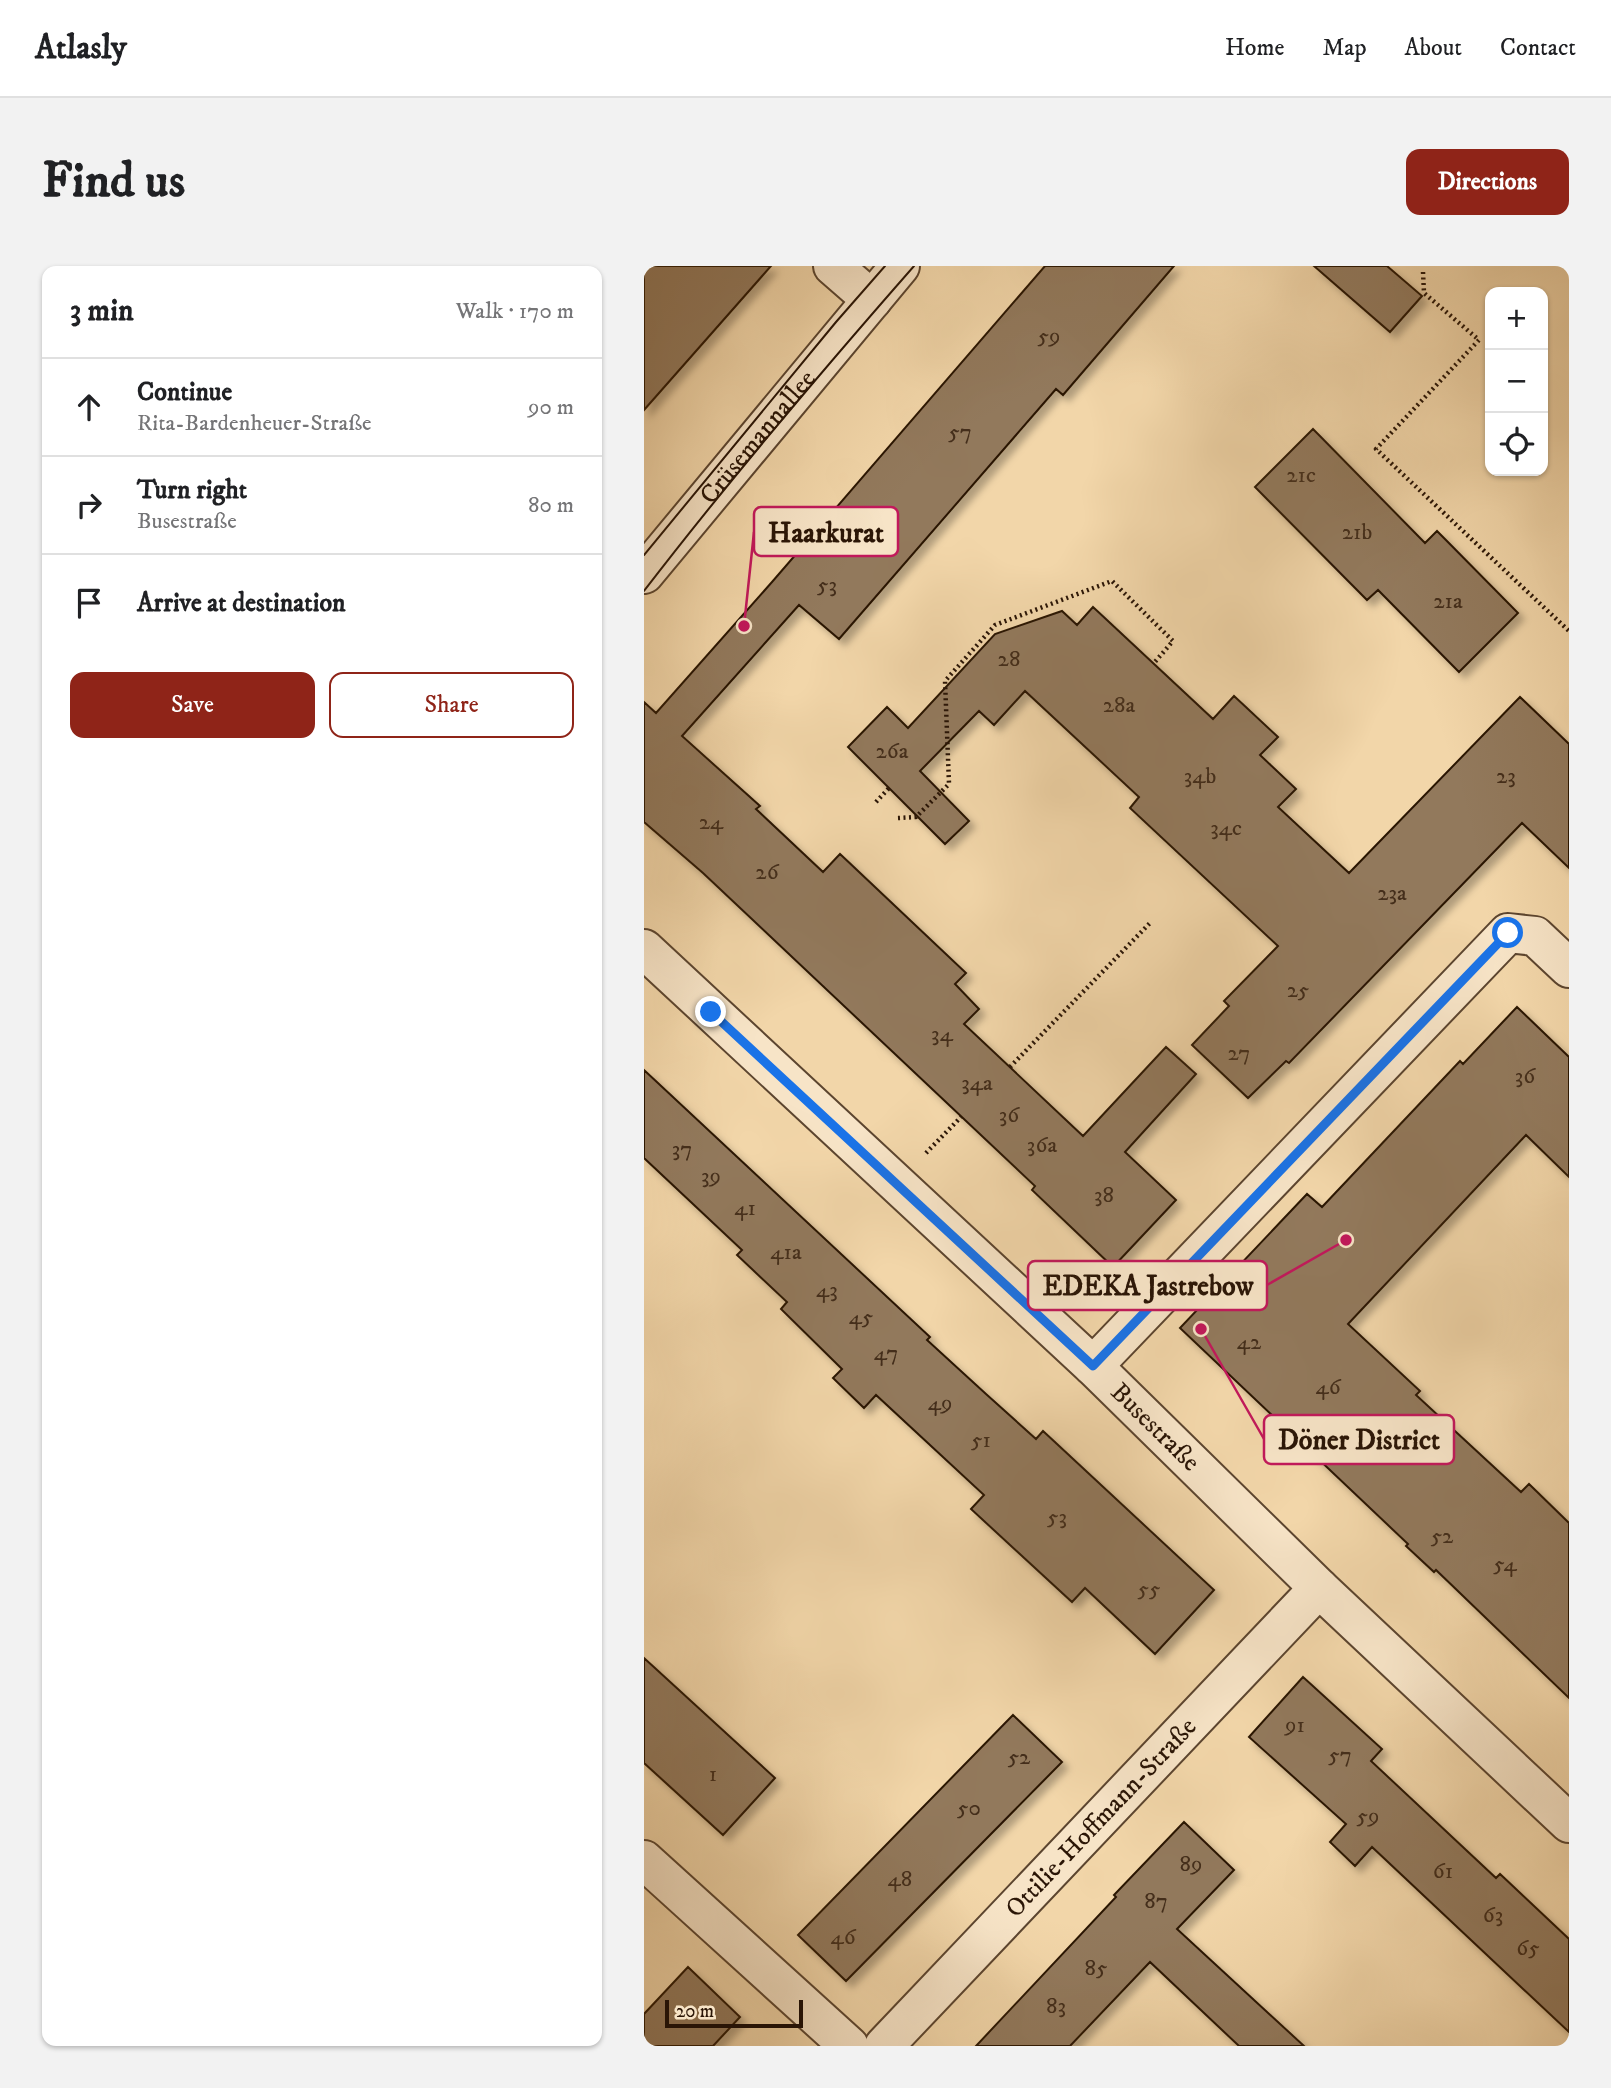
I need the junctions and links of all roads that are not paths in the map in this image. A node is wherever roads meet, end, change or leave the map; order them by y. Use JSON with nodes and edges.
{"nodes":[{"id":1,"x":833,"y":266,"type":"edge"},
{"id":2,"x":900,"y":266,"type":"edge"},
{"id":3,"x":872,"y":300,"type":"junction"},
{"id":4,"x":644,"y":574,"type":"edge"},
{"id":5,"x":644,"y":949,"type":"edge"},
{"id":6,"x":1569,"y":968,"type":"edge"},
{"id":7,"x":1093,"y":1366,"type":"junction"},
{"id":8,"x":1319,"y":1588,"type":"junction"},
{"id":9,"x":1569,"y":1824,"type":"edge"},
{"id":10,"x":644,"y":1860,"type":"edge"},
{"id":11,"x":849,"y":2046,"type":"edge"},
{"id":12,"x":884,"y":2046,"type":"edge"}],
"edges":[{"from":1,"to":3,"type":"street"},
{"from":2,"to":3,"type":"street","name":"Crüsemannallee"},
{"from":3,"to":4,"type":"street","name":"Crüsemannallee"},
{"from":5,"to":7,"type":"street","name":"Busestraße"},
{"from":6,"to":7,"type":"street"},
{"from":7,"to":8,"type":"street","name":"Busestraße"},
{"from":8,"to":9,"type":"street","name":"Busestraße"},
{"from":8,"to":12,"type":"street","name":"Ottilie-Hoffmann-Straße"},
{"from":10,"to":11,"type":"street"}]}
